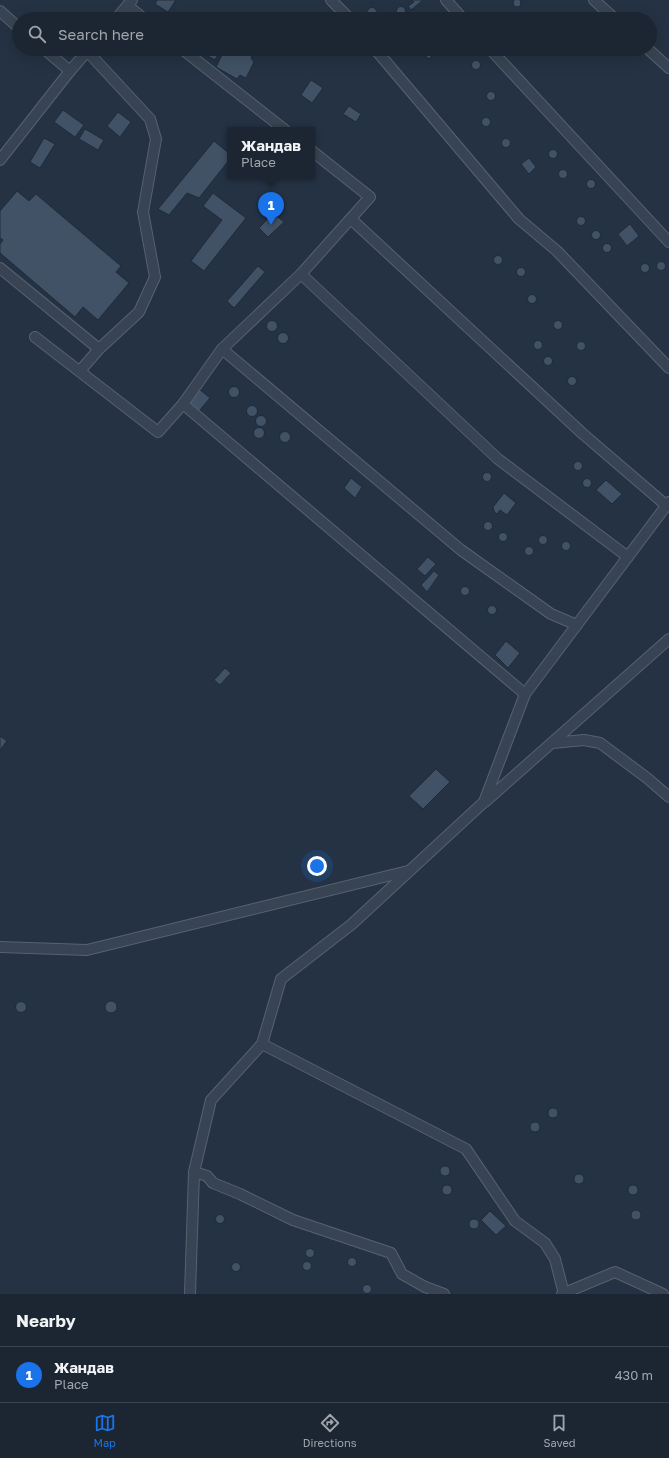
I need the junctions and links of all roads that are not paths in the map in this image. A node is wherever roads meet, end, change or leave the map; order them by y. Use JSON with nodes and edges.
{"nodes":[{"id":1,"x":330,"y":0,"type":"edge"},
{"id":2,"x":446,"y":0,"type":"edge"},
{"id":3,"x":594,"y":0,"type":"edge"},
{"id":4,"x":130,"y":3,"type":"edge"},
{"id":5,"x":0,"y":11,"type":"edge"},
{"id":6,"x":122,"y":12,"type":"edge"},
{"id":7,"x":138,"y":12,"type":"edge"},
{"id":8,"x":343,"y":12,"type":"edge"},
{"id":9,"x":457,"y":12,"type":"edge"},
{"id":10,"x":607,"y":12,"type":"edge"},
{"id":11,"x":12,"y":22,"type":"edge"},
{"id":12,"x":52,"y":56,"type":"edge"},
{"id":13,"x":83,"y":56,"type":"edge"},
{"id":14,"x":93,"y":56,"type":"edge"},
{"id":15,"x":191,"y":56,"type":"edge"},
{"id":16,"x":381,"y":56,"type":"edge"},
{"id":17,"x":496,"y":56,"type":"edge"},
{"id":18,"x":656,"y":56,"type":"edge"},
{"id":19,"x":669,"y":68,"type":"edge"},
{"id":20,"x":70,"y":71,"type":"junction"},
{"id":21,"x":281,"y":127,"type":"edge"},
{"id":22,"x":315,"y":153,"type":"edge"},
{"id":23,"x":0,"y":160,"type":"edge"},
{"id":24,"x":351,"y":219,"type":"junction"},
{"id":25,"x":669,"y":242,"type":"edge"},
{"id":26,"x":0,"y":268,"type":"edge"},
{"id":27,"x":301,"y":274,"type":"junction"},
{"id":28,"x":35,"y":337,"type":"dead end"},
{"id":29,"x":100,"y":349,"type":"junction"},
{"id":30,"x":222,"y":349,"type":"junction"},
{"id":31,"x":669,"y":368,"type":"edge"},
{"id":32,"x":80,"y":371,"type":"junction"},
{"id":33,"x":183,"y":404,"type":"junction"},
{"id":34,"x":668,"y":504,"type":"edge"},
{"id":35,"x":628,"y":557,"type":"junction"},
{"id":36,"x":577,"y":625,"type":"junction"},
{"id":37,"x":669,"y":639,"type":"edge"},
{"id":38,"x":525,"y":694,"type":"junction"},
{"id":39,"x":552,"y":743,"type":"junction"},
{"id":40,"x":669,"y":797,"type":"edge"},
{"id":41,"x":484,"y":802,"type":"junction"},
{"id":42,"x":409,"y":871,"type":"junction"},
{"id":43,"x":0,"y":947,"type":"edge"},
{"id":44,"x":262,"y":1044,"type":"junction"},
{"id":45,"x":194,"y":1172,"type":"junction"},
{"id":46,"x":190,"y":1294,"type":"edge"},
{"id":47,"x":444,"y":1294,"type":"edge"},
{"id":48,"x":563,"y":1294,"type":"edge"},
{"id":49,"x":663,"y":1294,"type":"edge"}],
"edges":[{"from":1,"to":8,"type":"street"},
{"from":2,"to":9,"type":"street"},
{"from":3,"to":10,"type":"street"},
{"from":4,"to":6,"type":"street"},
{"from":4,"to":7,"type":"street"},
{"from":5,"to":11,"type":"street"},
{"from":12,"to":20,"type":"street"},
{"from":13,"to":20,"type":"street"},
{"from":14,"to":29,"type":"street"},
{"from":15,"to":21,"type":"street"},
{"from":16,"to":31,"type":"street"},
{"from":17,"to":25,"type":"street"},
{"from":18,"to":19,"type":"street"},
{"from":20,"to":23,"type":"street"},
{"from":22,"to":24,"type":"street"},
{"from":24,"to":27,"type":"street"},
{"from":24,"to":34,"type":"street"},
{"from":26,"to":29,"type":"street"},
{"from":27,"to":30,"type":"street"},
{"from":27,"to":35,"type":"street"},
{"from":28,"to":32,"type":"street"},
{"from":29,"to":32,"type":"street"},
{"from":30,"to":33,"type":"street"},
{"from":30,"to":36,"type":"street"},
{"from":32,"to":33,"type":"street"},
{"from":33,"to":38,"type":"street"},
{"from":34,"to":35,"type":"street"},
{"from":35,"to":36,"type":"street"},
{"from":36,"to":38,"type":"street"},
{"from":37,"to":39,"type":"street"},
{"from":38,"to":41,"type":"street"},
{"from":39,"to":40,"type":"street"},
{"from":39,"to":41,"type":"street"},
{"from":41,"to":42,"type":"street"},
{"from":42,"to":43,"type":"street"},
{"from":42,"to":44,"type":"street"},
{"from":44,"to":45,"type":"street"},
{"from":44,"to":48,"type":"street"},
{"from":45,"to":46,"type":"street"},
{"from":45,"to":47,"type":"street"},
{"from":48,"to":49,"type":"street"}]}
